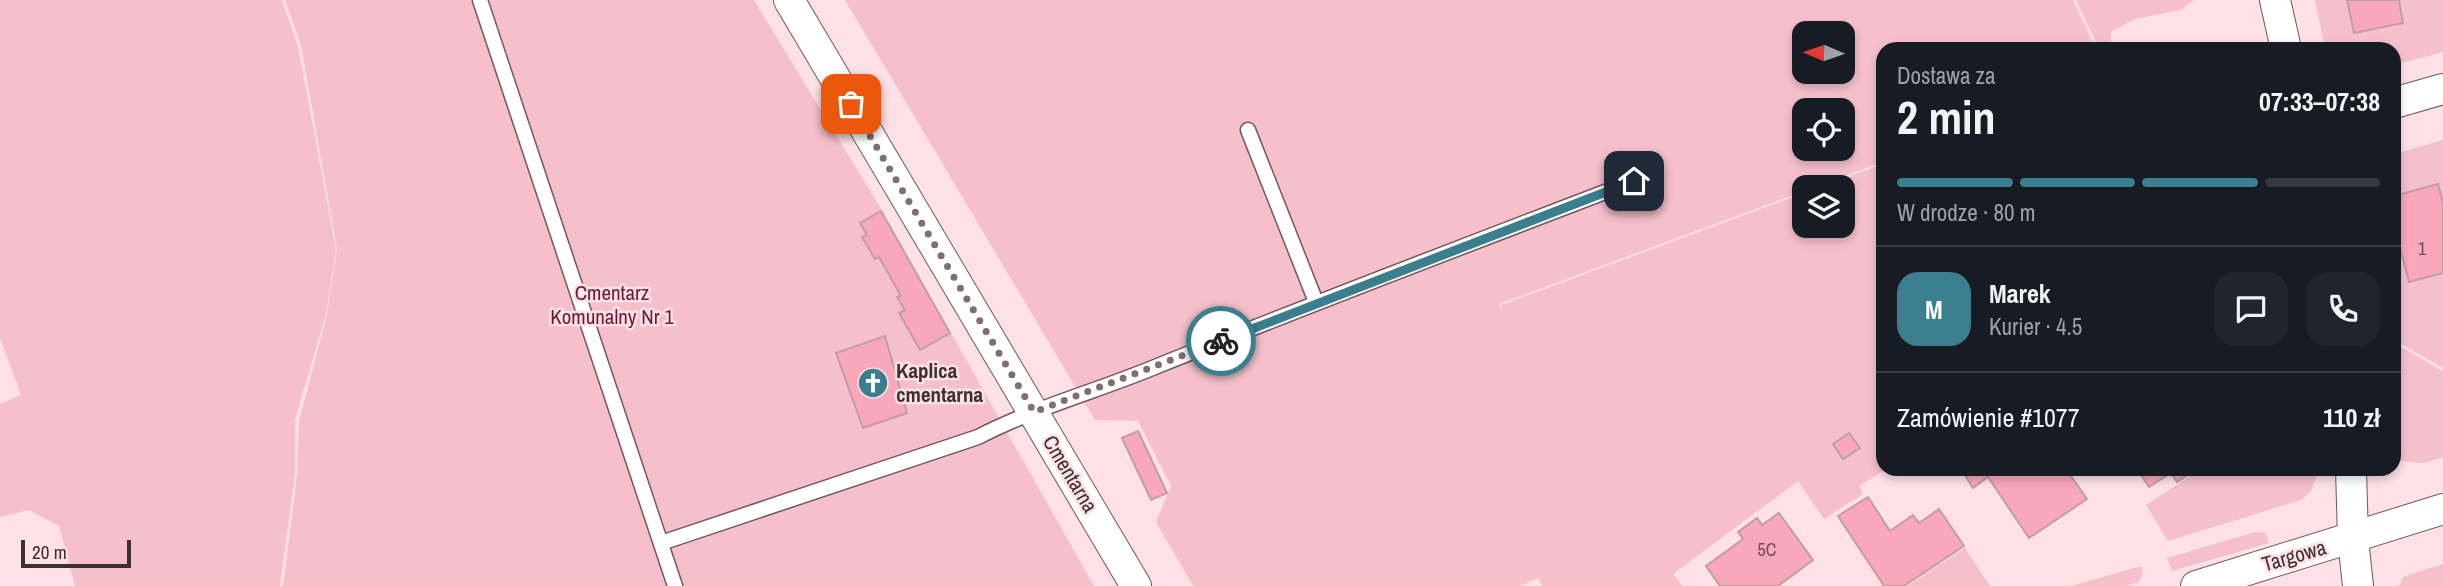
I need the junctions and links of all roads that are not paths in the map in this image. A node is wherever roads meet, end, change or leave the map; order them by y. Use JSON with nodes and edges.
{"nodes":[{"id":1,"x":480,"y":0,"type":"edge"},
{"id":2,"x":789,"y":0,"type":"edge"},
{"id":3,"x":2275,"y":0,"type":"edge"},
{"id":4,"x":2284,"y":42,"type":"edge"},
{"id":5,"x":2443,"y":89,"type":"edge"},
{"id":6,"x":2401,"y":101,"type":"edge"},
{"id":7,"x":1248,"y":130,"type":"dead end"},
{"id":8,"x":1634,"y":181,"type":"dead end"},
{"id":9,"x":1317,"y":302,"type":"junction"},
{"id":10,"x":1034,"y":412,"type":"junction"},
{"id":11,"x":2351,"y":476,"type":"edge"},
{"id":12,"x":2443,"y":509,"type":"edge"},
{"id":13,"x":2353,"y":539,"type":"junction"},
{"id":14,"x":661,"y":544,"type":"junction"},
{"id":15,"x":675,"y":586,"type":"edge"},
{"id":16,"x":1136,"y":586,"type":"edge"},
{"id":17,"x":2196,"y":586,"type":"edge"},
{"id":18,"x":2358,"y":586,"type":"edge"}],
"edges":[{"from":1,"to":14,"type":"lane"},
{"from":2,"to":10,"type":"street","name":"Cmentarna"},
{"from":3,"to":4,"type":"street"},
{"from":5,"to":6,"type":"street"},
{"from":7,"to":9,"type":"lane"},
{"from":8,"to":9,"type":"lane"},
{"from":9,"to":10,"type":"lane"},
{"from":10,"to":14,"type":"lane"},
{"from":10,"to":16,"type":"street","name":"Cmentarna"},
{"from":11,"to":13,"type":"street"},
{"from":12,"to":13,"type":"street","name":"Targowa"},
{"from":13,"to":17,"type":"street","name":"Targowa"},
{"from":13,"to":18,"type":"street"},
{"from":14,"to":15,"type":"lane"}]}
